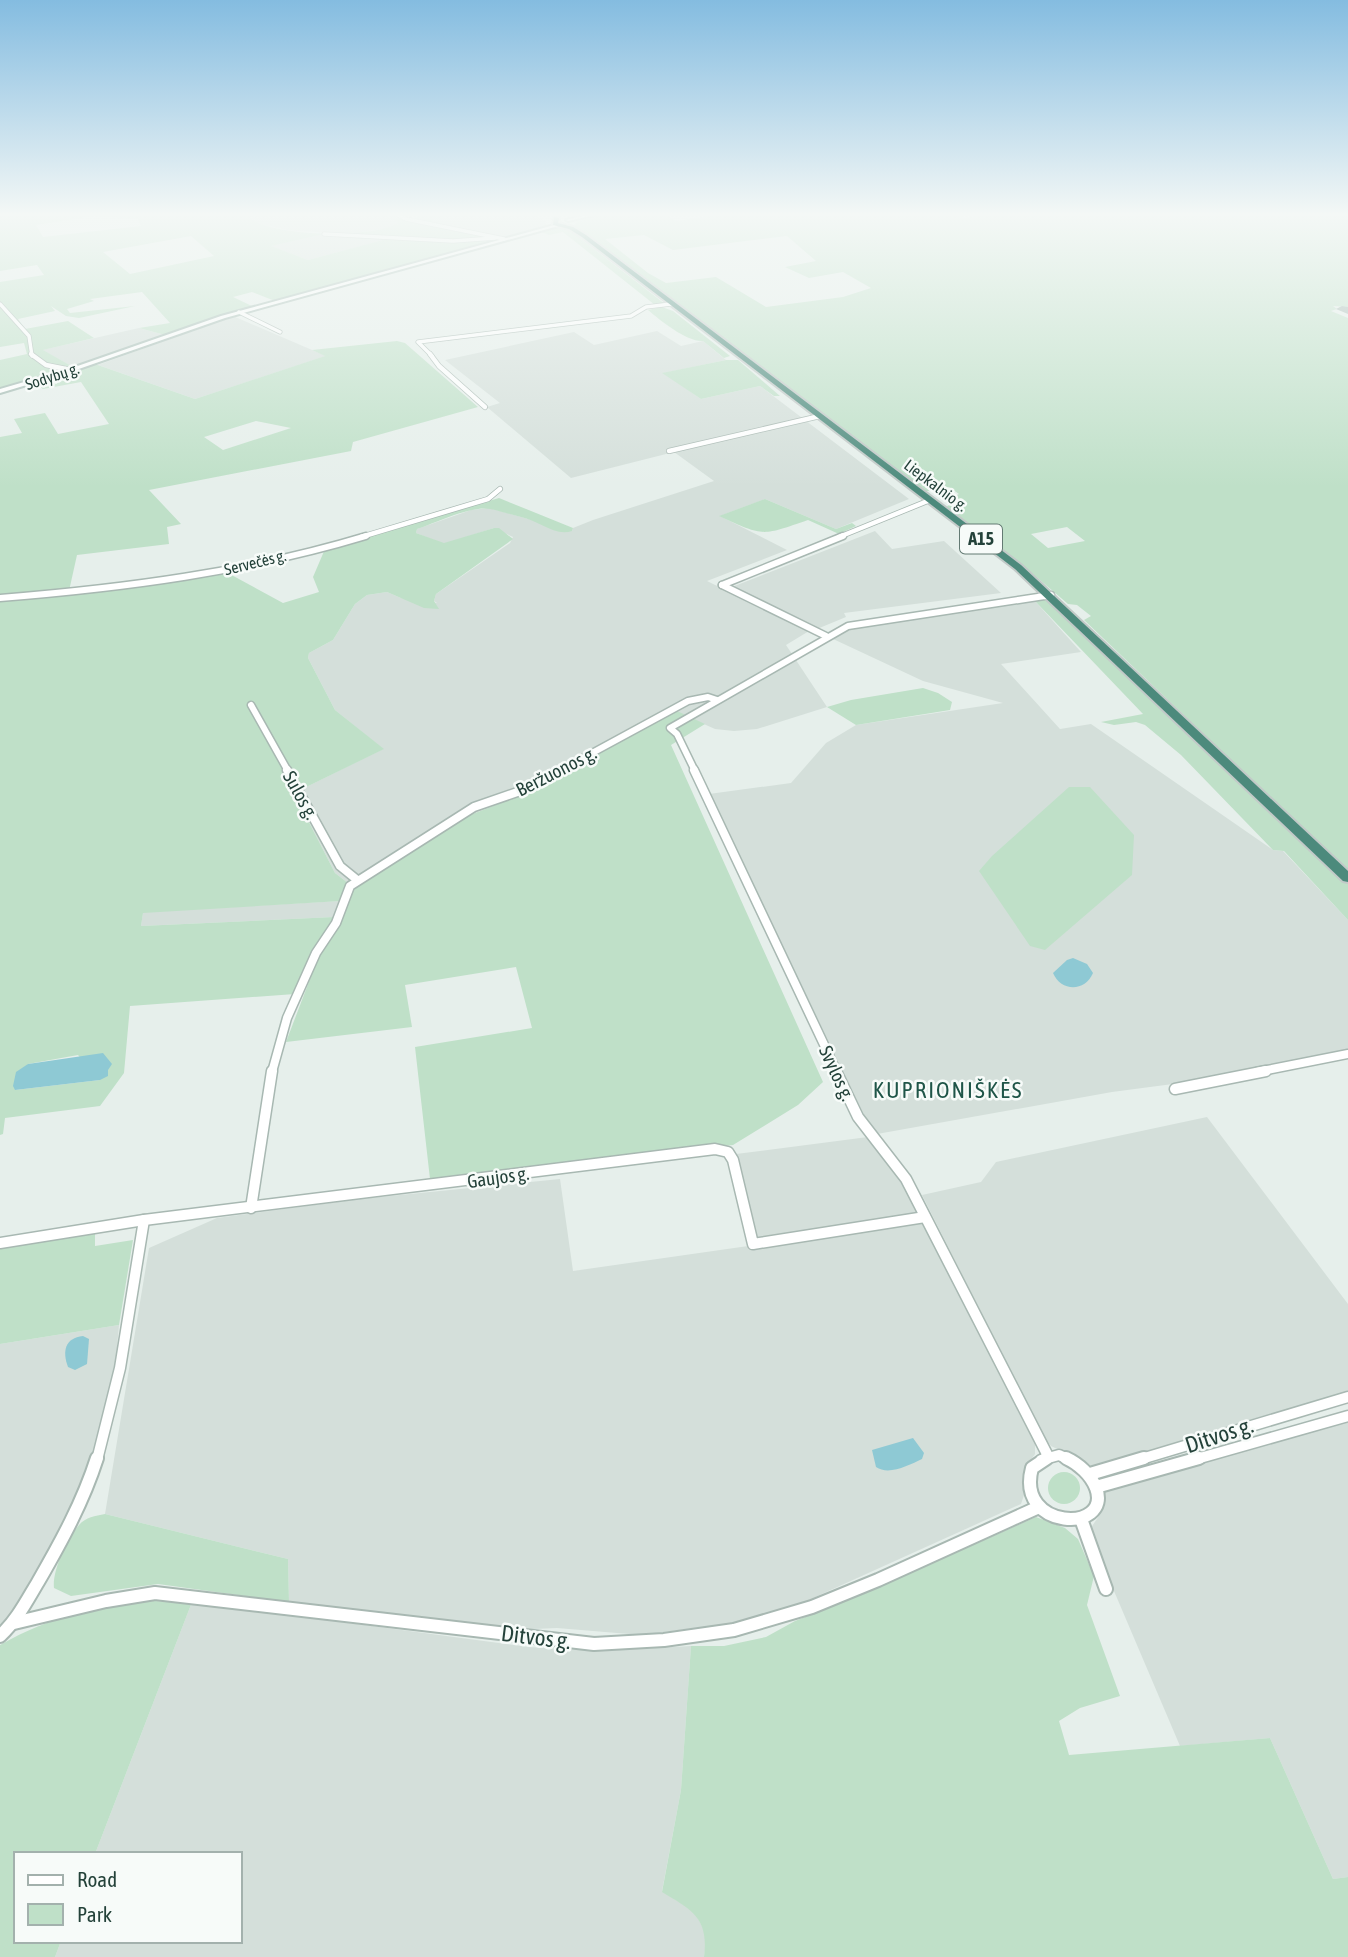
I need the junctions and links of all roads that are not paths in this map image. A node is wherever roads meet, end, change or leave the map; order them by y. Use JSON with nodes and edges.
{"nodes":[{"id":1,"x":0,"y":304,"type":"edge"},
{"id":2,"x":267,"y":304,"type":"edge"},
{"id":3,"x":668,"y":304,"type":"edge"},
{"id":4,"x":671,"y":304,"type":"edge"},
{"id":5,"x":239,"y":312,"type":"junction"},
{"id":6,"x":280,"y":332,"type":"dead end"},
{"id":7,"x":71,"y":370,"type":"junction"},
{"id":8,"x":0,"y":391,"type":"edge"},
{"id":9,"x":485,"y":407,"type":"dead end"},
{"id":10,"x":820,"y":416,"type":"junction"},
{"id":11,"x":669,"y":451,"type":"dead end"},
{"id":12,"x":500,"y":489,"type":"dead end"},
{"id":13,"x":930,"y":500,"type":"junction"},
{"id":14,"x":1051,"y":595,"type":"junction"},
{"id":15,"x":0,"y":598,"type":"edge"},
{"id":16,"x":826,"y":636,"type":"junction"},
{"id":17,"x":717,"y":699,"type":"junction"},
{"id":18,"x":251,"y":705,"type":"dead end"},
{"id":19,"x":1348,"y":878,"type":"edge"},
{"id":20,"x":356,"y":880,"type":"junction"},
{"id":21,"x":1348,"y":1054,"type":"edge"},
{"id":22,"x":1175,"y":1089,"type":"dead end"},
{"id":23,"x":251,"y":1208,"type":"junction"},
{"id":24,"x":925,"y":1217,"type":"junction"},
{"id":25,"x":144,"y":1220,"type":"junction"},
{"id":26,"x":0,"y":1243,"type":"edge"},
{"id":27,"x":1348,"y":1397,"type":"edge"},
{"id":28,"x":1348,"y":1416,"type":"edge"},
{"id":29,"x":1048,"y":1456,"type":"junction"},
{"id":30,"x":1090,"y":1474,"type":"junction"},
{"id":31,"x":1096,"y":1487,"type":"junction"},
{"id":32,"x":1039,"y":1507,"type":"junction"},
{"id":33,"x":1081,"y":1519,"type":"junction"},
{"id":34,"x":1106,"y":1589,"type":"dead end"},
{"id":35,"x":13,"y":1623,"type":"junction"},
{"id":36,"x":0,"y":1636,"type":"edge"}],
"edges":[{"from":1,"to":7,"type":"street"},
{"from":2,"to":5,"type":"main road","name":"Sodybų g."},
{"from":3,"to":9,"type":"street"},
{"from":4,"to":10,"type":"highway","name":"Liepkalnio g.","number":"A15"},
{"from":5,"to":6,"type":"street"},
{"from":5,"to":7,"type":"main road","name":"Sodybų g."},
{"from":7,"to":8,"type":"main road","name":"Sodybų g."},
{"from":10,"to":11,"type":"street"},
{"from":10,"to":13,"type":"highway","name":"Liepkalnio g.","number":"A15"},
{"from":12,"to":15,"type":"street","name":"Servečės g."},
{"from":13,"to":14,"type":"highway","name":"Liepkalnio g.","number":"A15"},
{"from":13,"to":16,"type":"street"},
{"from":14,"to":16,"type":"street","name":"Beržuonos g."},
{"from":14,"to":19,"type":"highway","name":"Liepkalnio g.","number":"A15"},
{"from":16,"to":17,"type":"street","name":"Beržuonos g."},
{"from":17,"to":20,"type":"street","name":"Beržuonos g."},
{"from":17,"to":24,"type":"street","name":"Svylos g."},
{"from":18,"to":20,"type":"street","name":"Sulos g."},
{"from":20,"to":23,"type":"street"},
{"from":21,"to":22,"type":"street"},
{"from":23,"to":24,"type":"street","name":"Gaujos g."},
{"from":23,"to":25,"type":"street","name":"Gaujos g."},
{"from":24,"to":29,"type":"street","name":"Svylos g."},
{"from":25,"to":26,"type":"street","name":"Gaujos g."},
{"from":25,"to":35,"type":"street"},
{"from":27,"to":30,"type":"street","name":"Ditvos g."},
{"from":28,"to":31,"type":"street"},
{"from":29,"to":30,"type":"street"},
{"from":29,"to":32,"type":"street"},
{"from":30,"to":31,"type":"street"},
{"from":31,"to":33,"type":"street"},
{"from":32,"to":33,"type":"street"},
{"from":32,"to":35,"type":"street","name":"Ditvos g."},
{"from":33,"to":34,"type":"street"},
{"from":35,"to":36,"type":"street"}]}
